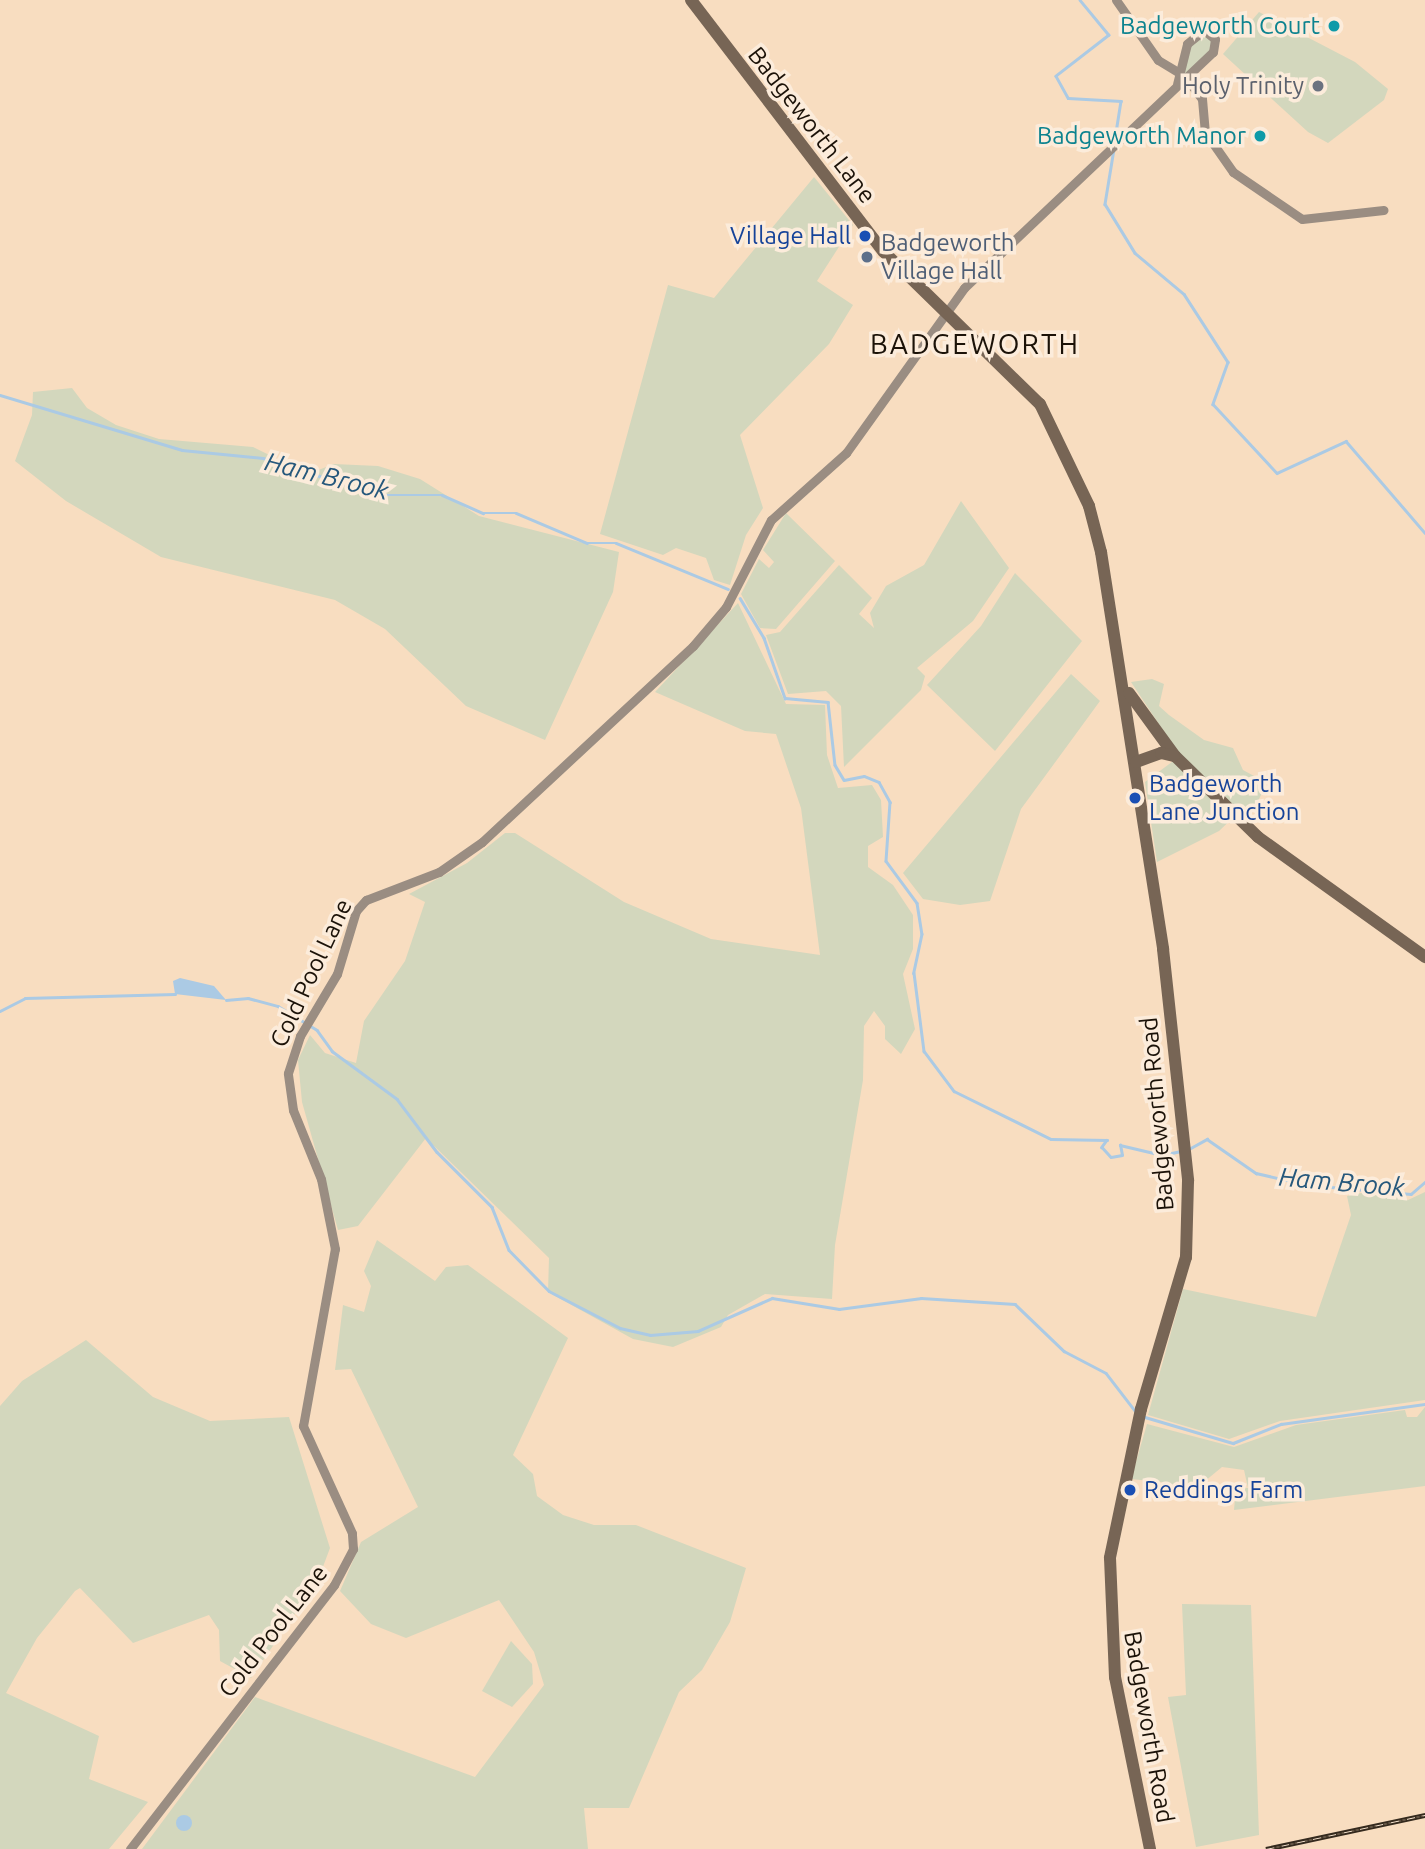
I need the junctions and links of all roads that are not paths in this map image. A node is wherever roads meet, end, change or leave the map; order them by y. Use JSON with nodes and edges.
{"nodes":[{"id":1,"x":691,"y":0,"type":"edge"},
{"id":2,"x":1116,"y":0,"type":"edge"},
{"id":3,"x":1178,"y":72,"type":"junction"},
{"id":4,"x":1187,"y":79,"type":"junction"},
{"id":5,"x":1177,"y":85,"type":"junction"},
{"id":6,"x":1384,"y":210,"type":"dead end"},
{"id":7,"x":946,"y":312,"type":"junction"},
{"id":8,"x":1026,"y":386,"type":"joint"},
{"id":9,"x":1125,"y":686,"type":"junction"},
{"id":10,"x":1149,"y":726,"type":"junction"},
{"id":11,"x":1131,"y":733,"type":"junction"},
{"id":12,"x":1175,"y":756,"type":"junction"},
{"id":13,"x":1136,"y":762,"type":"junction"},
{"id":14,"x":1425,"y":957,"type":"edge"},
{"id":15,"x":133,"y":1848,"type":"edge"},
{"id":16,"x":1150,"y":1849,"type":"edge"}],
"edges":[{"from":1,"to":7,"type":"street","name":"Badgeworth Lane"},
{"from":2,"to":3,"type":"street"},
{"from":3,"to":4,"type":"street","name":"Cold Pool Lane"},
{"from":3,"to":5,"type":"street"},
{"from":4,"to":5,"type":"street","name":"Cold Pool Lane"},
{"from":4,"to":6,"type":"street"},
{"from":5,"to":7,"type":"street","name":"Cold Pool Lane"},
{"from":7,"to":8,"type":"street","name":"Badgeworth Lane"},
{"from":7,"to":15,"type":"street","name":"Cold Pool Lane"},
{"from":8,"to":9,"type":"street","name":"Badgeworth Road"},
{"from":9,"to":10,"type":"street"},
{"from":9,"to":11,"type":"street","name":"Badgeworth Road"},
{"from":10,"to":11,"type":"street"},
{"from":10,"to":12,"type":"street"},
{"from":11,"to":13,"type":"street","name":"Badgeworth Road"},
{"from":12,"to":13,"type":"street"},
{"from":12,"to":14,"type":"street"},
{"from":13,"to":16,"type":"street","name":"Badgeworth Road"}]}
